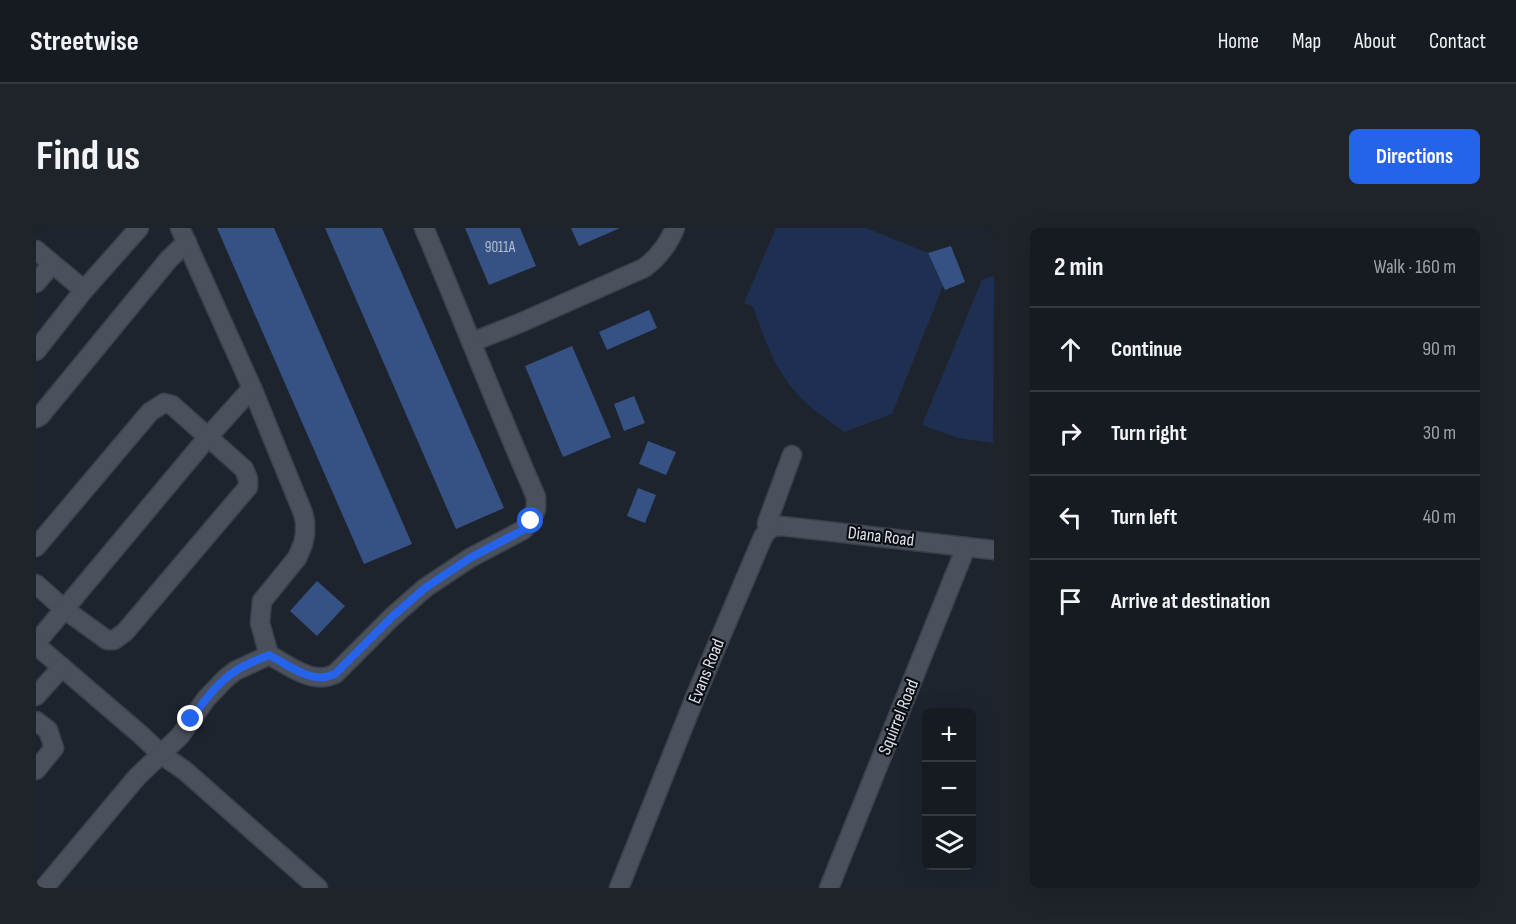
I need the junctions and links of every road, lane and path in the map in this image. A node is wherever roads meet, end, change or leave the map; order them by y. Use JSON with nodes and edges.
{"nodes":[{"id":1,"x":139,"y":228,"type":"edge"},
{"id":2,"x":424,"y":228,"type":"edge"},
{"id":3,"x":675,"y":228,"type":"edge"},
{"id":4,"x":184,"y":235,"type":"edge"},
{"id":5,"x":36,"y":250,"type":"edge"},
{"id":6,"x":52,"y":264,"type":"junction"},
{"id":7,"x":36,"y":283,"type":"edge"},
{"id":8,"x":84,"y":290,"type":"junction"},
{"id":9,"x":472,"y":342,"type":"junction"},
{"id":10,"x":36,"y":351,"type":"edge"},
{"id":11,"x":252,"y":388,"type":"junction"},
{"id":12,"x":36,"y":418,"type":"edge"},
{"id":13,"x":208,"y":437,"type":"junction"},
{"id":14,"x":792,"y":455,"type":"dead end"},
{"id":15,"x":768,"y":530,"type":"junction"},
{"id":16,"x":36,"y":547,"type":"edge"},
{"id":17,"x":966,"y":547,"type":"junction"},
{"id":18,"x":994,"y":550,"type":"edge"},
{"id":19,"x":36,"y":584,"type":"edge"},
{"id":20,"x":63,"y":609,"type":"junction"},
{"id":21,"x":36,"y":644,"type":"edge"},
{"id":22,"x":269,"y":655,"type":"junction"},
{"id":23,"x":62,"y":667,"type":"junction"},
{"id":24,"x":36,"y":696,"type":"edge"},
{"id":25,"x":36,"y":721,"type":"edge"},
{"id":26,"x":162,"y":755,"type":"junction"},
{"id":27,"x":36,"y":770,"type":"edge"},
{"id":28,"x":44,"y":888,"type":"edge"},
{"id":29,"x":318,"y":888,"type":"edge"},
{"id":30,"x":619,"y":888,"type":"edge"},
{"id":31,"x":829,"y":888,"type":"edge"}],
"edges":[{"from":1,"to":8,"type":"street"},
{"from":2,"to":9,"type":"street"},
{"from":3,"to":9,"type":"street"},
{"from":4,"to":11,"type":"street"},
{"from":4,"to":12,"type":"street"},
{"from":5,"to":6,"type":"street"},
{"from":6,"to":7,"type":"street"},
{"from":6,"to":8,"type":"street"},
{"from":8,"to":10,"type":"street"},
{"from":9,"to":22,"type":"street"},
{"from":11,"to":13,"type":"street"},
{"from":11,"to":22,"type":"street"},
{"from":13,"to":16,"type":"street"},
{"from":13,"to":20,"type":"street"},
{"from":13,"to":20,"type":"street"},
{"from":14,"to":15,"type":"street","name":"Evans Road"},
{"from":15,"to":17,"type":"street","name":"Diana Road"},
{"from":15,"to":30,"type":"street","name":"Evans Road"},
{"from":17,"to":18,"type":"street","name":"Diana Road"},
{"from":17,"to":31,"type":"street","name":"Squirrel Road"},
{"from":19,"to":20,"type":"street"},
{"from":20,"to":21,"type":"street"},
{"from":21,"to":23,"type":"street"},
{"from":22,"to":26,"type":"street"},
{"from":23,"to":24,"type":"street"},
{"from":23,"to":26,"type":"street"},
{"from":25,"to":27,"type":"street"},
{"from":26,"to":28,"type":"street"},
{"from":26,"to":29,"type":"street"}]}
